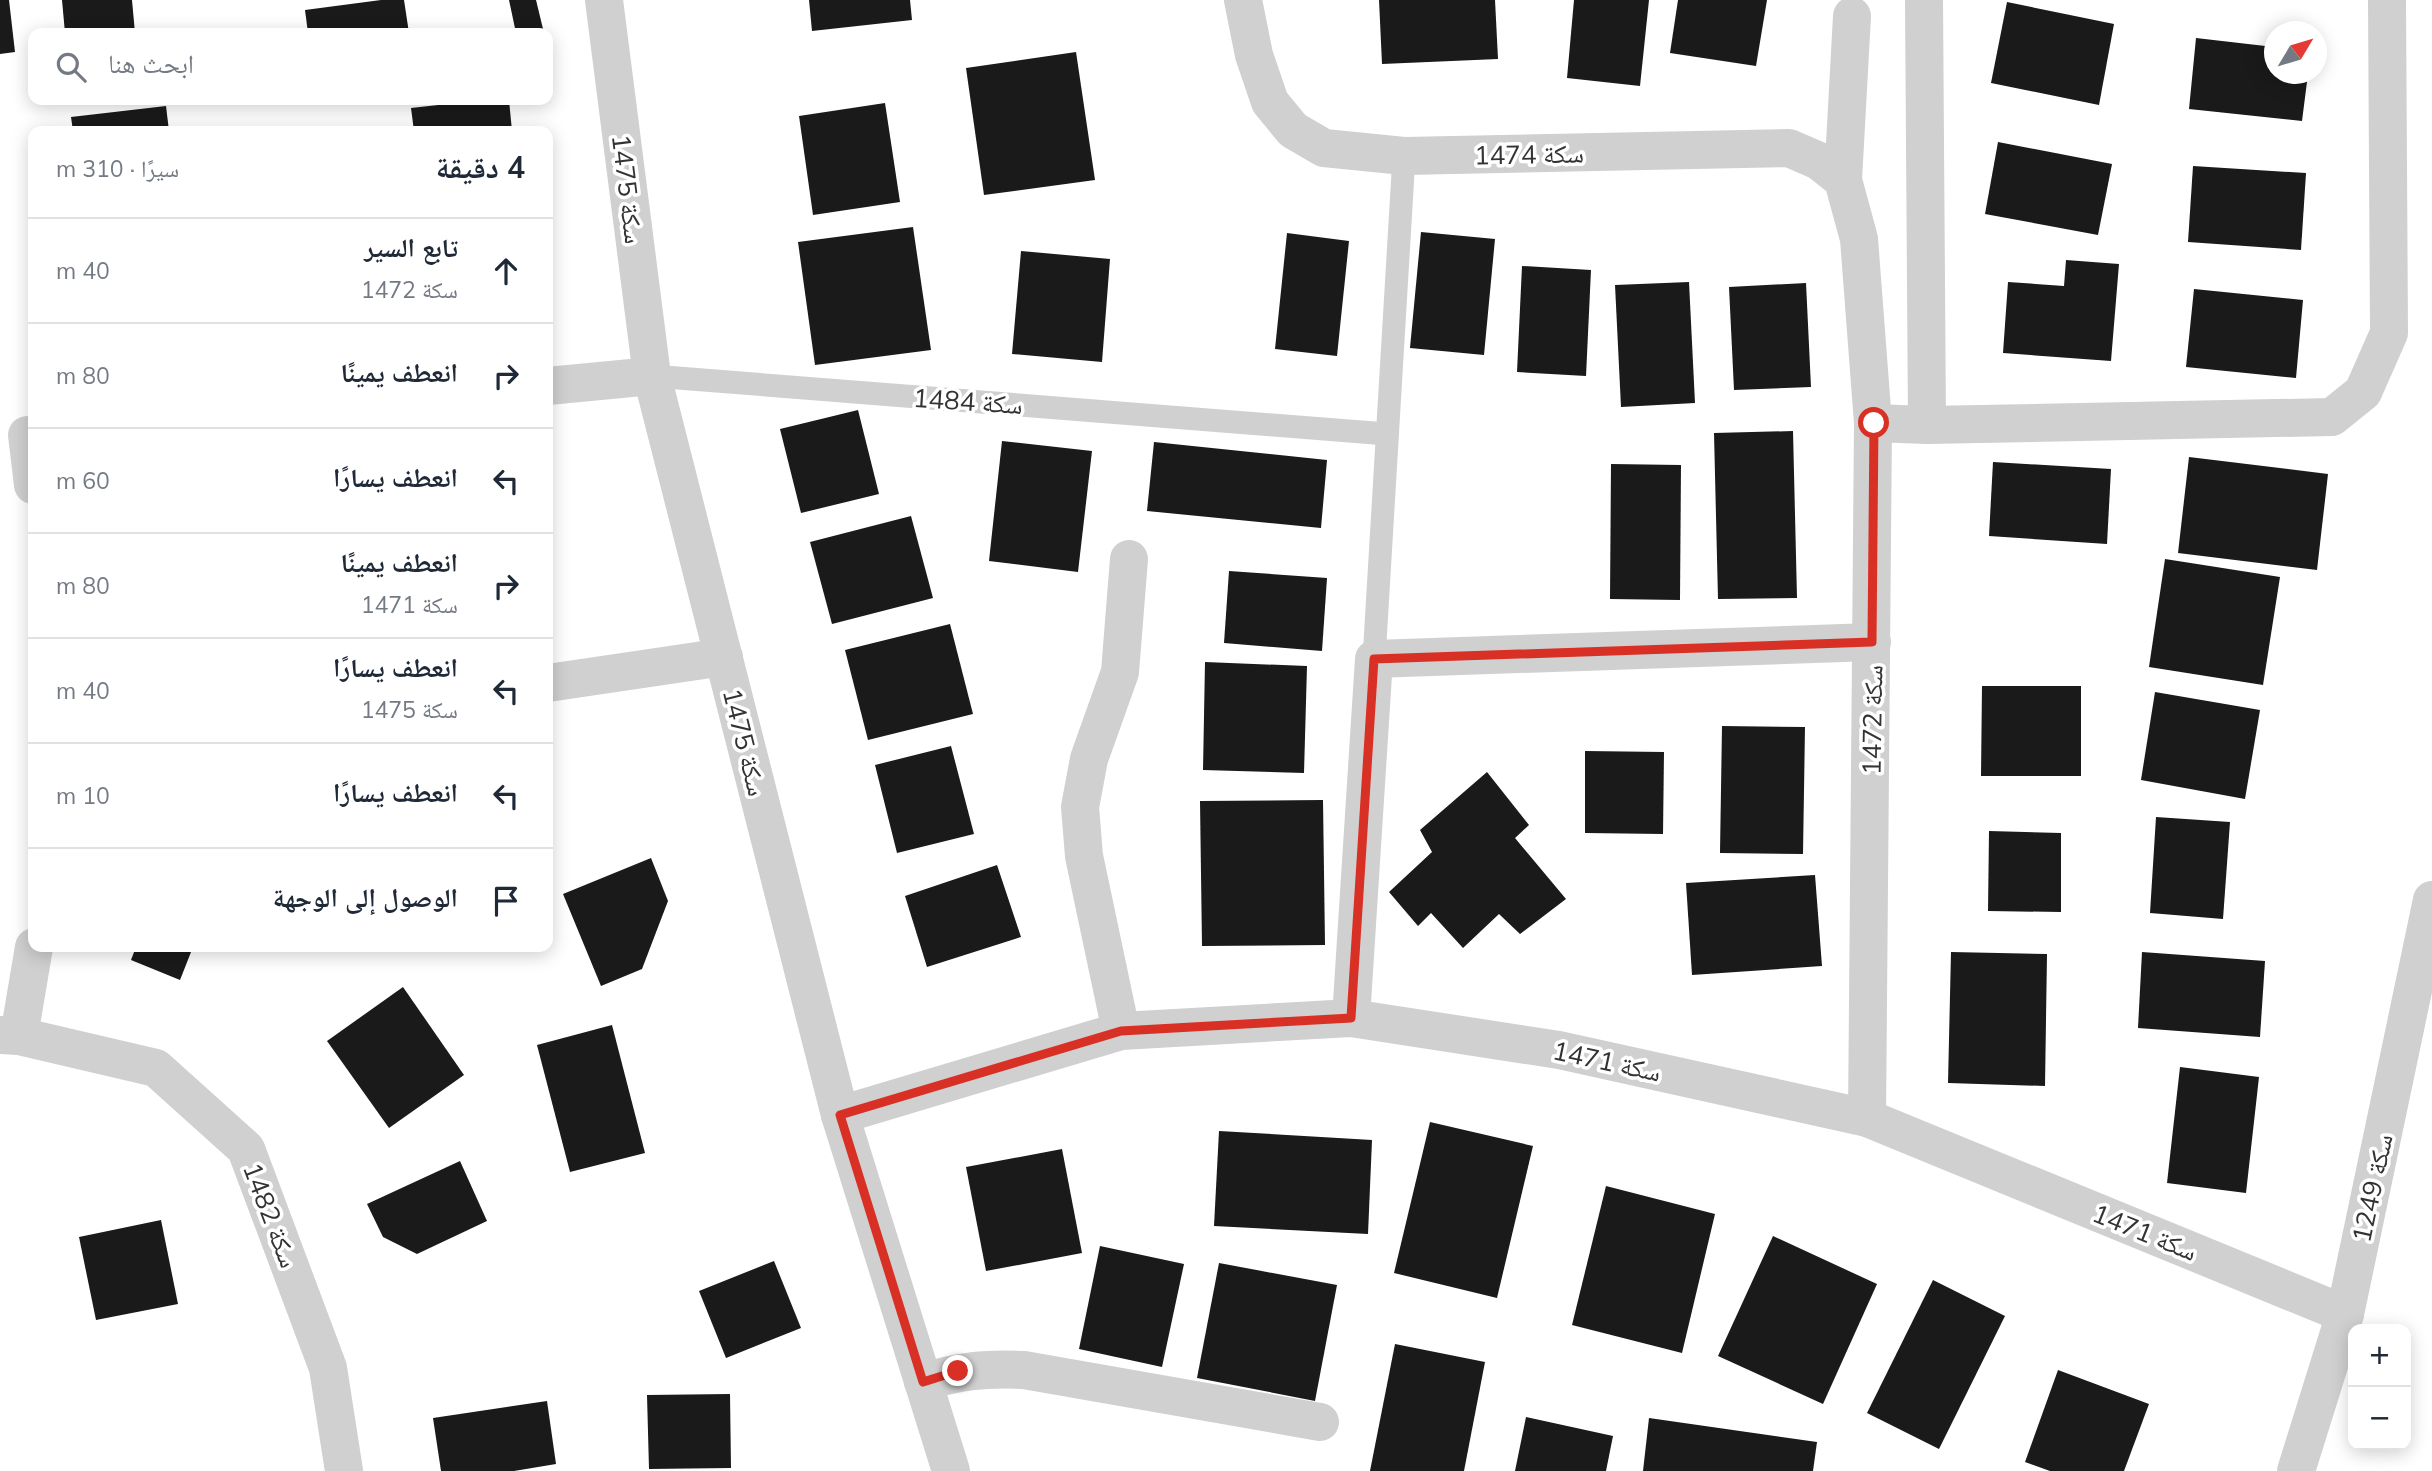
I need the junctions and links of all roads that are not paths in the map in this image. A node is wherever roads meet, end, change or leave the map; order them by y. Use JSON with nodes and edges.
{"nodes":[{"id":1,"x":604,"y":0,"type":"edge"},
{"id":2,"x":1243,"y":0,"type":"edge"},
{"id":3,"x":1924,"y":0,"type":"edge"},
{"id":4,"x":2387,"y":0,"type":"edge"},
{"id":5,"x":1852,"y":16,"type":"dead end"},
{"id":6,"x":1404,"y":156,"type":"junction"},
{"id":7,"x":1843,"y":180,"type":"junction"},
{"id":8,"x":652,"y":376,"type":"junction"},
{"id":9,"x":553,"y":386,"type":"edge"},
{"id":10,"x":1874,"y":423,"type":"junction"},
{"id":11,"x":1927,"y":425,"type":"junction"},
{"id":12,"x":1387,"y":434,"type":"junction"},
{"id":13,"x":20,"y":436,"type":"edge"},
{"id":14,"x":28,"y":466,"type":"edge"},
{"id":15,"x":1129,"y":559,"type":"dead end"},
{"id":16,"x":1872,"y":642,"type":"junction"},
{"id":17,"x":724,"y":657,"type":"junction"},
{"id":18,"x":1374,"y":659,"type":"junction"},
{"id":19,"x":553,"y":682,"type":"edge"},
{"id":20,"x":2432,"y":900,"type":"edge"},
{"id":21,"x":33,"y":952,"type":"edge"},
{"id":22,"x":2427,"y":952,"type":"edge"},
{"id":23,"x":1351,"y":1018,"type":"junction"},
{"id":24,"x":1121,"y":1031,"type":"junction"},
{"id":25,"x":9,"y":1036,"type":"edge"},
{"id":26,"x":840,"y":1115,"type":"junction"},
{"id":27,"x":1867,"y":1118,"type":"junction"},
{"id":28,"x":2345,"y":1314,"type":"junction"},
{"id":29,"x":923,"y":1382,"type":"junction"},
{"id":30,"x":1320,"y":1422,"type":"dead end"},
{"id":31,"x":344,"y":1471,"type":"edge"},
{"id":32,"x":951,"y":1471,"type":"edge"},
{"id":33,"x":2296,"y":1471,"type":"edge"}],
"edges":[{"from":1,"to":8,"type":"street","name":"سكة 1475"},
{"from":2,"to":6,"type":"street","name":"سكة 1474"},
{"from":3,"to":11,"type":"street"},
{"from":4,"to":11,"type":"street"},
{"from":5,"to":7,"type":"street"},
{"from":6,"to":7,"type":"street","name":"سكة 1474"},
{"from":6,"to":12,"type":"lane"},
{"from":7,"to":10,"type":"street","name":"سكة 1472"},
{"from":8,"to":9,"type":"street","name":"سكة 1484"},
{"from":8,"to":12,"type":"lane","name":"سكة 1484"},
{"from":8,"to":17,"type":"street","name":"سكة 1475"},
{"from":10,"to":11,"type":"street"},
{"from":10,"to":16,"type":"street","name":"سكة 1472"},
{"from":12,"to":18,"type":"lane"},
{"from":13,"to":14,"type":"street"},
{"from":15,"to":24,"type":"street"},
{"from":16,"to":18,"type":"street"},
{"from":16,"to":27,"type":"street","name":"سكة 1472"},
{"from":17,"to":19,"type":"street"},
{"from":17,"to":26,"type":"street","name":"سكة 1475"},
{"from":18,"to":23,"type":"street"},
{"from":20,"to":22,"type":"street","name":"سكة 1249"},
{"from":21,"to":25,"type":"street"},
{"from":22,"to":28,"type":"street","name":"سكة 1249"},
{"from":23,"to":24,"type":"street","name":"سكة 1471"},
{"from":23,"to":27,"type":"street","name":"سكة 1471"},
{"from":24,"to":26,"type":"street","name":"سكة 1471"},
{"from":25,"to":31,"type":"street","name":"سكة 1482"},
{"from":26,"to":29,"type":"street","name":"سكة 1475"},
{"from":27,"to":28,"type":"street","name":"سكة 1471"},
{"from":28,"to":33,"type":"street","name":"سكة 1249"},
{"from":29,"to":30,"type":"street"},
{"from":29,"to":32,"type":"street","name":"سكة 1475"}]}
